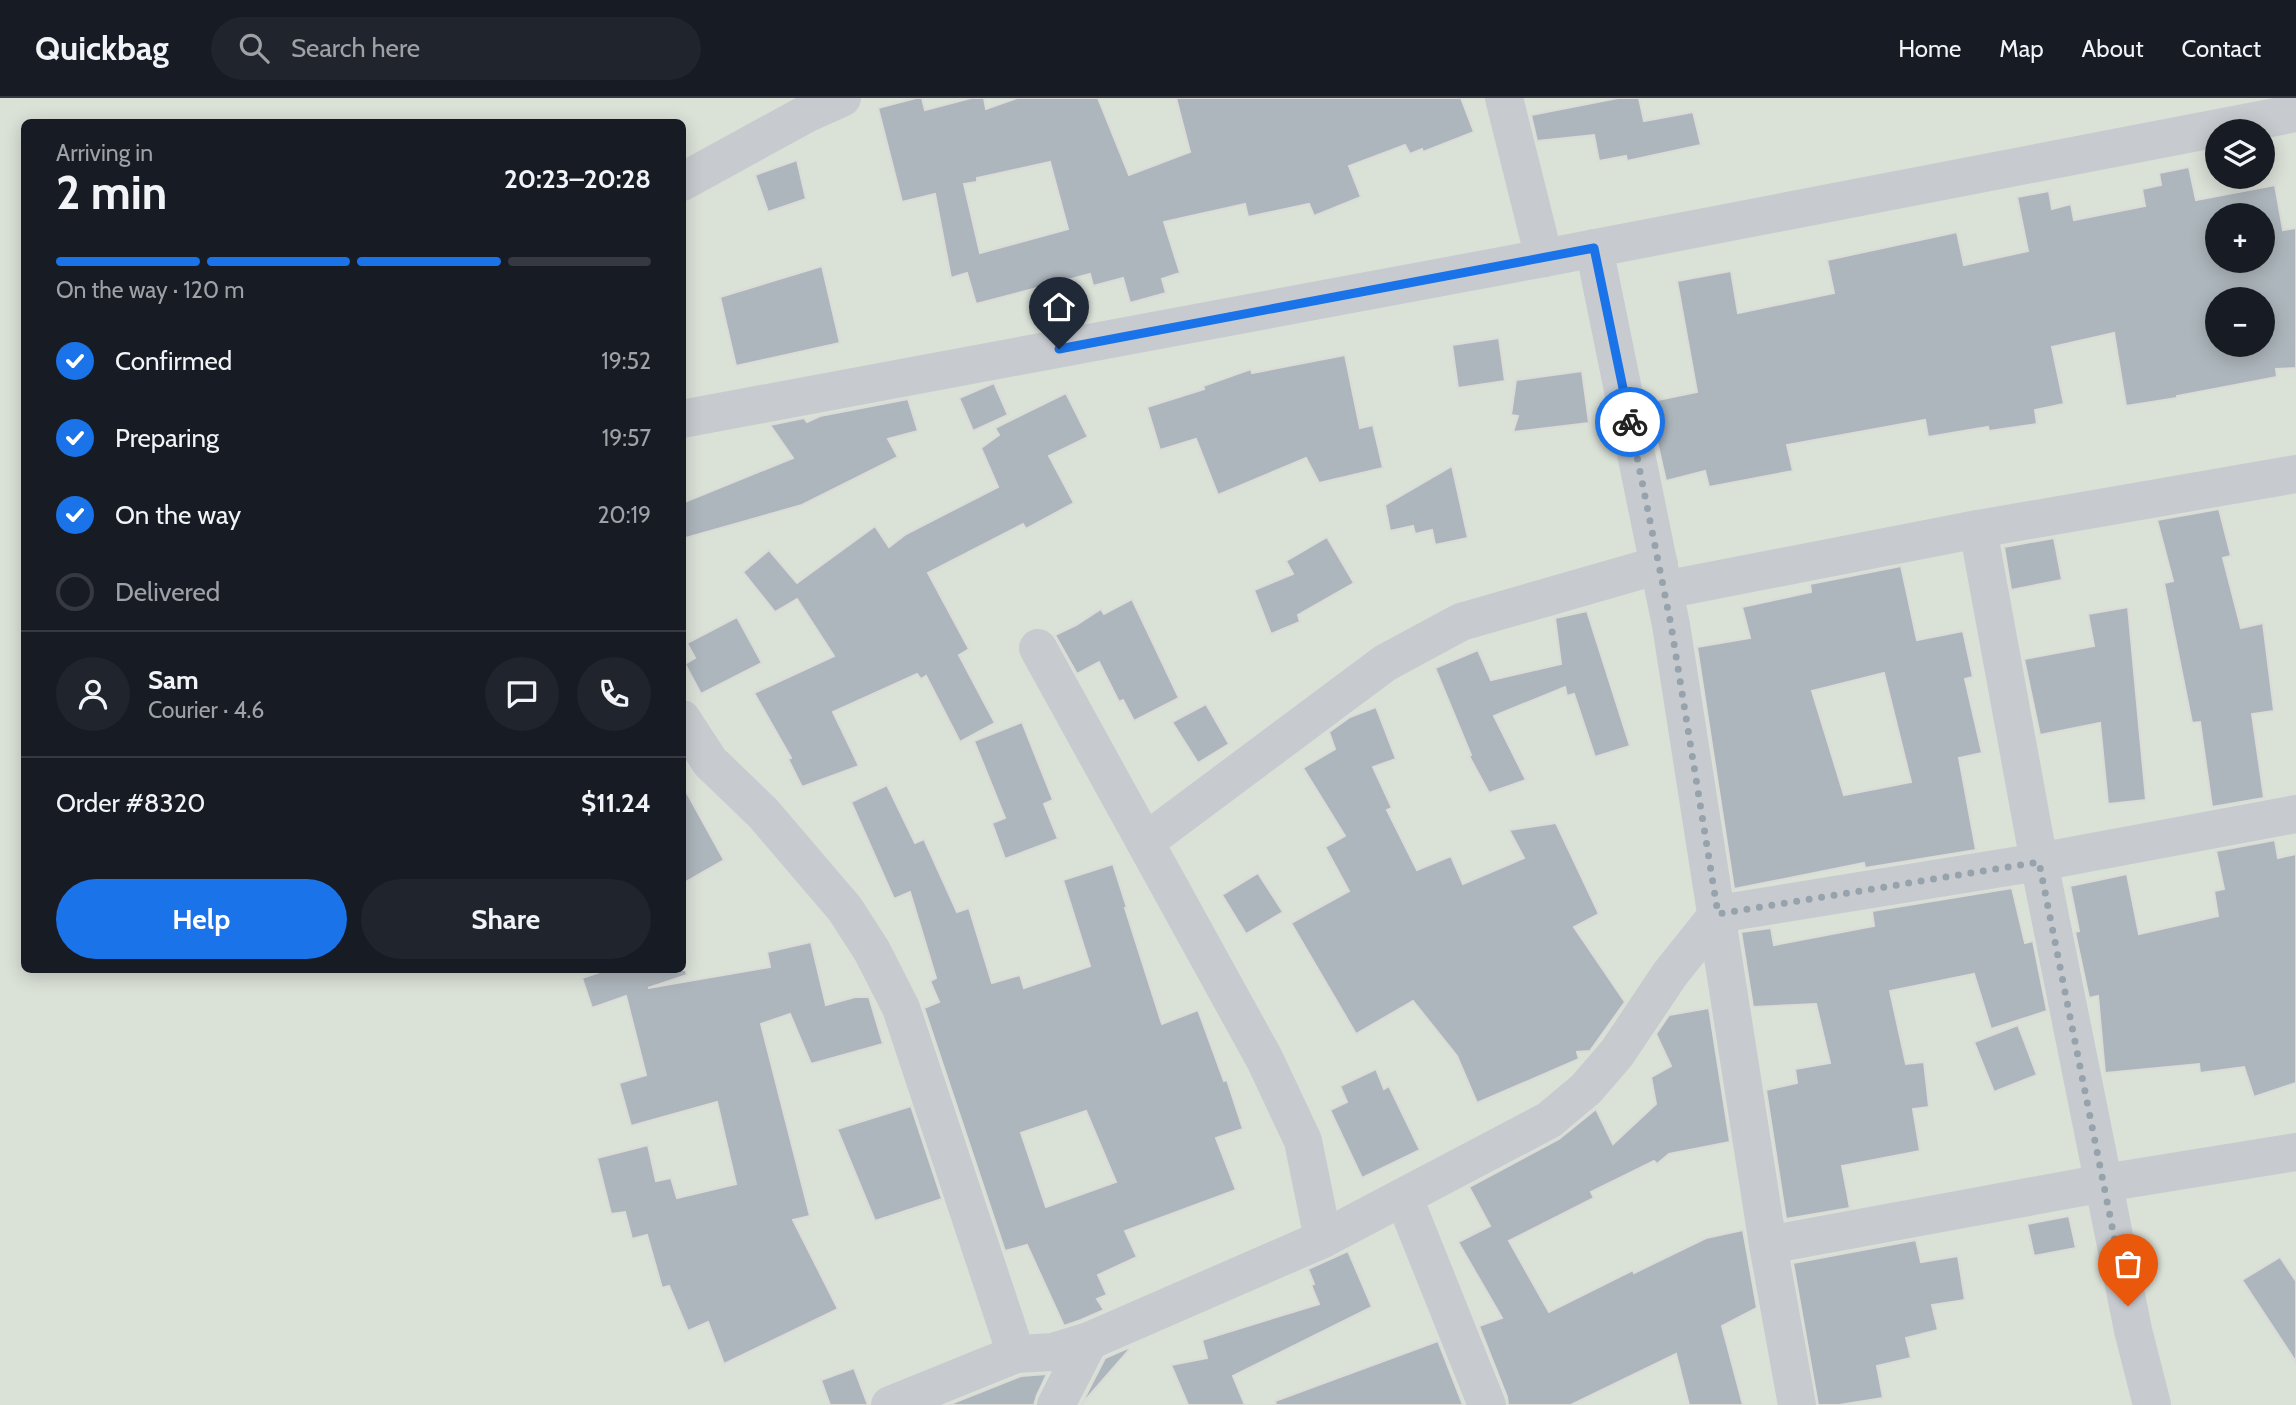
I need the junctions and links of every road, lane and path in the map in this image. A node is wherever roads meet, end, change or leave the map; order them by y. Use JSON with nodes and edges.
{"nodes":[{"id":1,"x":842,"y":98,"type":"edge"},
{"id":2,"x":1504,"y":98,"type":"edge"},
{"id":3,"x":2218,"y":113,"type":"edge"},
{"id":4,"x":2296,"y":113,"type":"edge"},
{"id":5,"x":686,"y":180,"type":"edge"},
{"id":6,"x":1594,"y":248,"type":"junction"},
{"id":7,"x":1544,"y":258,"type":"junction"},
{"id":8,"x":686,"y":418,"type":"edge"},
{"id":9,"x":2296,"y":474,"type":"edge"},
{"id":10,"x":1978,"y":528,"type":"junction"},
{"id":11,"x":1662,"y":578,"type":"junction"},
{"id":12,"x":1038,"y":648,"type":"dead end"},
{"id":13,"x":686,"y":725,"type":"edge"},
{"id":14,"x":2296,"y":814,"type":"edge"},
{"id":15,"x":1145,"y":842,"type":"junction"},
{"id":16,"x":2039,"y":862,"type":"junction"},
{"id":17,"x":1718,"y":914,"type":"junction"},
{"id":18,"x":2296,"y":1152,"type":"edge"},
{"id":19,"x":2104,"y":1184,"type":"junction"},
{"id":20,"x":1404,"y":1198,"type":"junction"},
{"id":21,"x":1323,"y":1239,"type":"junction"},
{"id":22,"x":1768,"y":1245,"type":"junction"},
{"id":23,"x":1089,"y":1341,"type":"junction"},
{"id":24,"x":1016,"y":1354,"type":"junction"},
{"id":25,"x":890,"y":1405,"type":"edge"},
{"id":26,"x":1056,"y":1405,"type":"edge"},
{"id":27,"x":1487,"y":1405,"type":"edge"},
{"id":28,"x":1797,"y":1405,"type":"edge"},
{"id":29,"x":2152,"y":1405,"type":"edge"}],
"edges":[{"from":1,"to":5,"type":"street"},
{"from":2,"to":7,"type":"street"},
{"from":3,"to":4,"type":"street"},
{"from":3,"to":6,"type":"street"},
{"from":6,"to":7,"type":"street"},
{"from":6,"to":11,"type":"street"},
{"from":7,"to":8,"type":"street"},
{"from":9,"to":10,"type":"street"},
{"from":10,"to":11,"type":"street"},
{"from":10,"to":16,"type":"street"},
{"from":11,"to":15,"type":"street"},
{"from":11,"to":17,"type":"street"},
{"from":12,"to":15,"type":"street"},
{"from":13,"to":24,"type":"street"},
{"from":14,"to":16,"type":"street"},
{"from":15,"to":21,"type":"street"},
{"from":16,"to":17,"type":"street"},
{"from":16,"to":19,"type":"street"},
{"from":17,"to":20,"type":"street"},
{"from":17,"to":22,"type":"street"},
{"from":18,"to":19,"type":"street"},
{"from":19,"to":22,"type":"street"},
{"from":19,"to":29,"type":"street"},
{"from":20,"to":21,"type":"street"},
{"from":20,"to":27,"type":"street"},
{"from":21,"to":23,"type":"street"},
{"from":22,"to":28,"type":"street"},
{"from":23,"to":24,"type":"street"},
{"from":23,"to":26,"type":"street"},
{"from":24,"to":25,"type":"street"}]}
